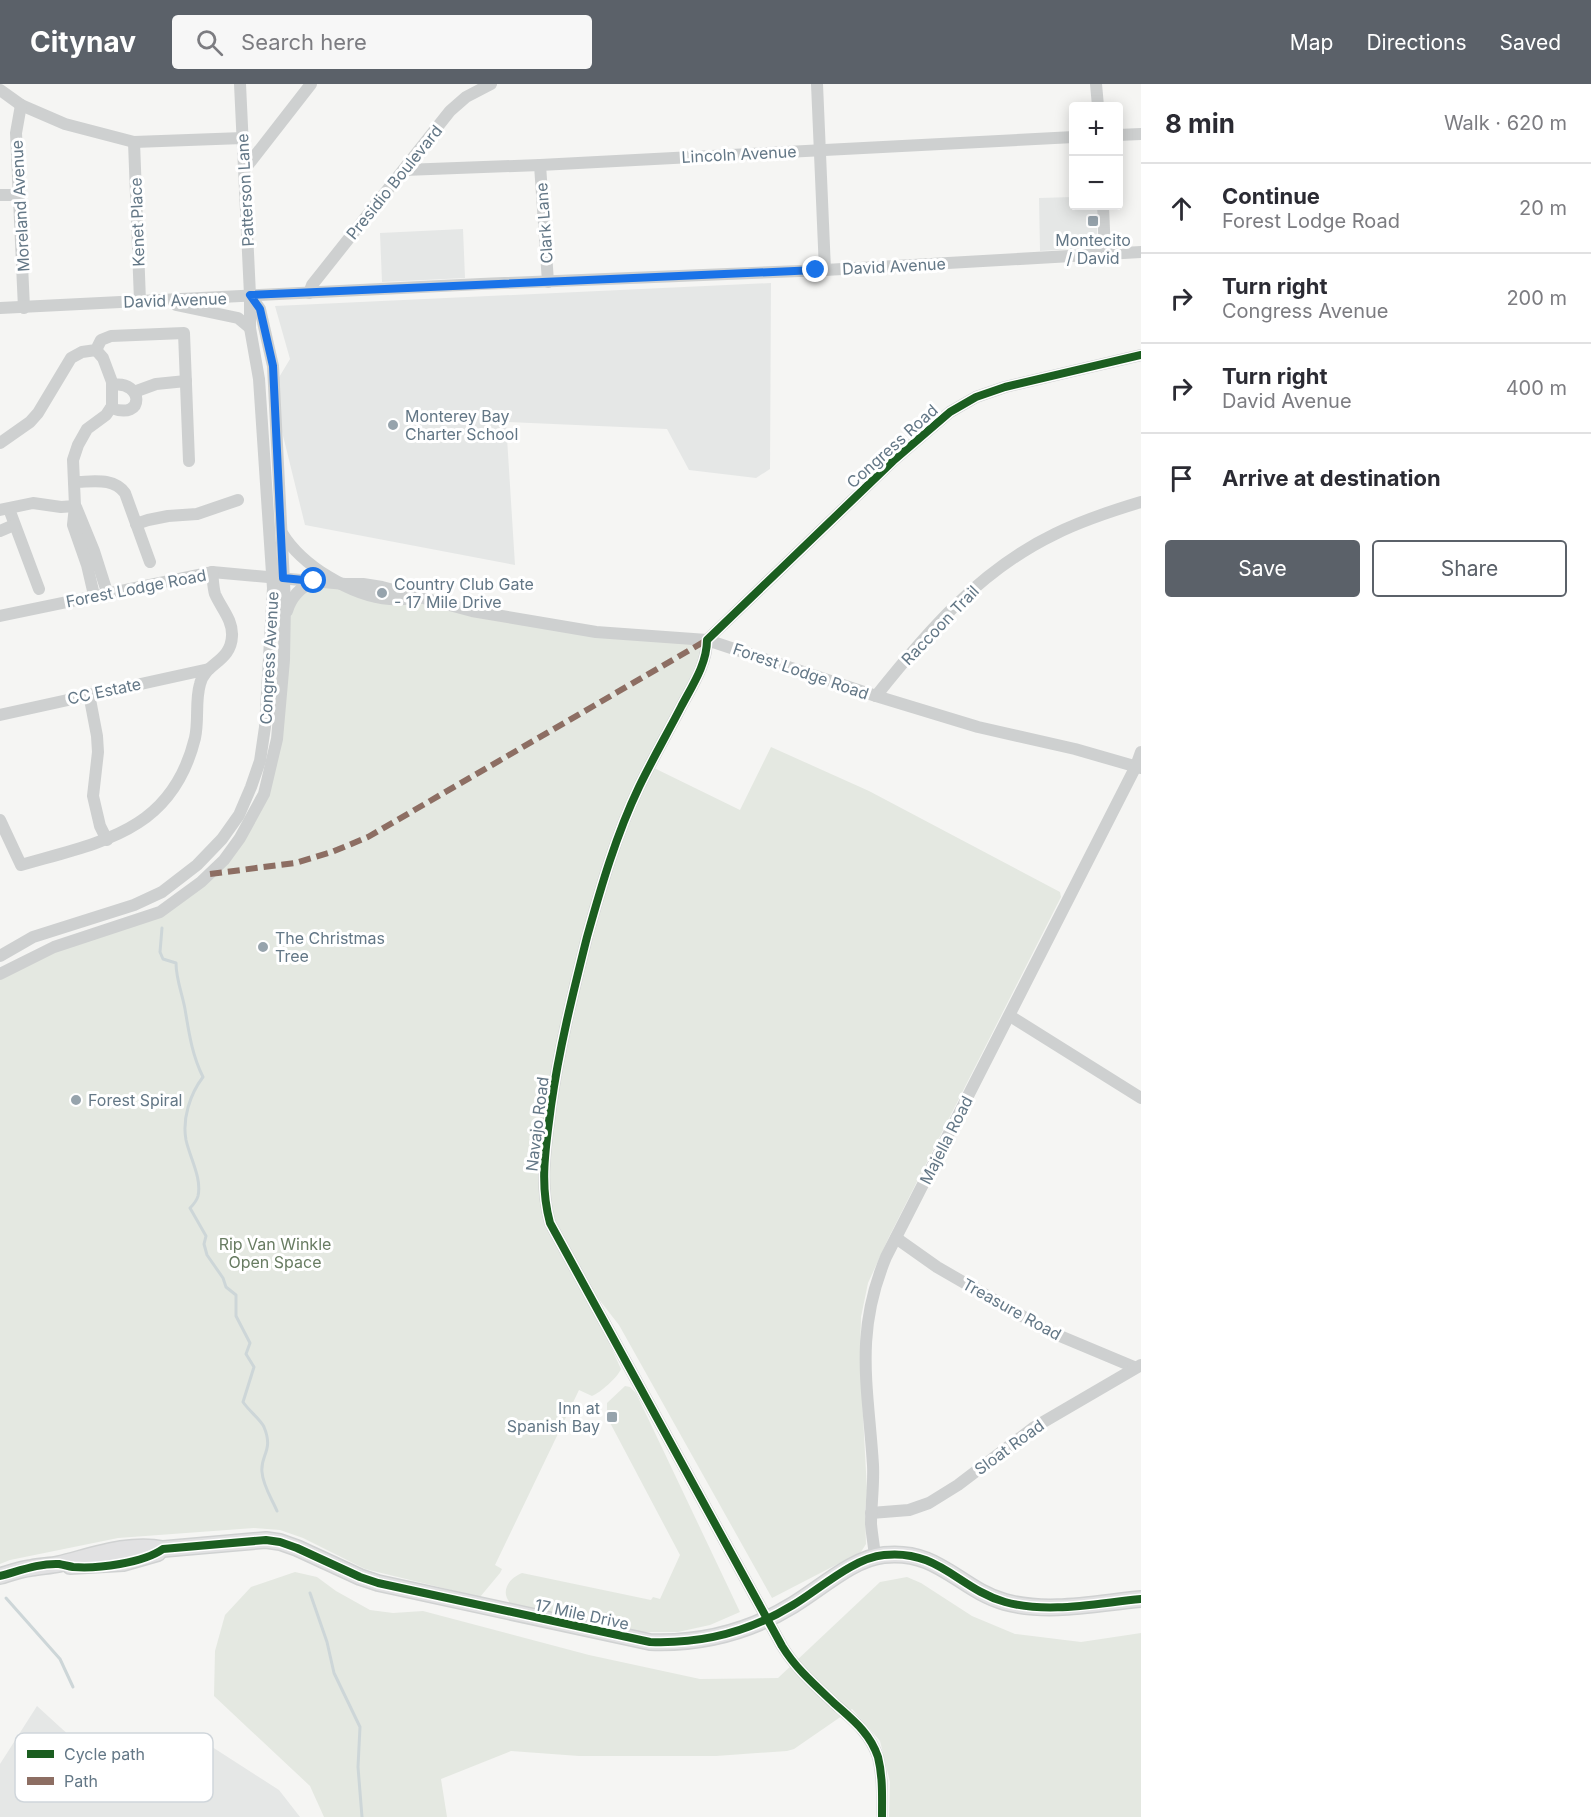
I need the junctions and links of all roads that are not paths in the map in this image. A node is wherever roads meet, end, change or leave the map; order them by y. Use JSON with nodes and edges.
{"nodes":[{"id":1,"x":240,"y":84,"type":"edge"},
{"id":2,"x":311,"y":84,"type":"edge"},
{"id":3,"x":491,"y":84,"type":"edge"},
{"id":4,"x":817,"y":84,"type":"edge"},
{"id":5,"x":1096,"y":84,"type":"edge"},
{"id":6,"x":0,"y":90,"type":"edge"},
{"id":7,"x":1098,"y":102,"type":"edge"},
{"id":8,"x":21,"y":105,"type":"junction"},
{"id":9,"x":1141,"y":134,"type":"edge"},
{"id":10,"x":1123,"y":135,"type":"edge"},
{"id":11,"x":1069,"y":137,"type":"edge"},
{"id":12,"x":243,"y":138,"type":"junction"},
{"id":13,"x":134,"y":142,"type":"junction"},
{"id":14,"x":820,"y":149,"type":"junction"},
{"id":15,"x":540,"y":165,"type":"junction"},
{"id":16,"x":244,"y":170,"type":"junction"},
{"id":17,"x":404,"y":170,"type":"junction"},
{"id":18,"x":0,"y":195,"type":"edge"},
{"id":19,"x":18,"y":195,"type":"junction"},
{"id":20,"x":1103,"y":210,"type":"edge"},
{"id":21,"x":1141,"y":252,"type":"edge"},
{"id":22,"x":1106,"y":254,"type":"junction"},
{"id":23,"x":825,"y":270,"type":"junction"},
{"id":24,"x":548,"y":282,"type":"junction"},
{"id":25,"x":309,"y":293,"type":"junction"},
{"id":26,"x":250,"y":295,"type":"junction"},
{"id":27,"x":160,"y":300,"type":"junction"},
{"id":28,"x":140,"y":301,"type":"junction"},
{"id":29,"x":0,"y":308,"type":"edge"},
{"id":30,"x":24,"y":308,"type":"junction"},
{"id":31,"x":250,"y":328,"type":"junction"},
{"id":32,"x":96,"y":350,"type":"junction"},
{"id":33,"x":1141,"y":356,"type":"edge"},
{"id":34,"x":186,"y":381,"type":"junction"},
{"id":35,"x":113,"y":386,"type":"junction"},
{"id":36,"x":134,"y":392,"type":"junction"},
{"id":37,"x":111,"y":408,"type":"junction"},
{"id":38,"x":0,"y":443,"type":"edge"},
{"id":39,"x":189,"y":461,"type":"dead end"},
{"id":40,"x":74,"y":482,"type":"junction"},
{"id":41,"x":238,"y":500,"type":"dead end"},
{"id":42,"x":1141,"y":502,"type":"edge"},
{"id":43,"x":75,"y":506,"type":"junction"},
{"id":44,"x":4,"y":509,"type":"edge"},
{"id":45,"x":136,"y":524,"type":"junction"},
{"id":46,"x":14,"y":525,"type":"junction"},
{"id":47,"x":0,"y":531,"type":"edge"},
{"id":48,"x":281,"y":531,"type":"junction"},
{"id":49,"x":150,"y":562,"type":"dead end"},
{"id":50,"x":212,"y":572,"type":"junction"},
{"id":51,"x":278,"y":578,"type":"junction"},
{"id":52,"x":314,"y":581,"type":"junction"},
{"id":53,"x":345,"y":584,"type":"junction"},
{"id":54,"x":39,"y":589,"type":"dead end"},
{"id":55,"x":107,"y":592,"type":"junction"},
{"id":56,"x":94,"y":596,"type":"junction"},
{"id":57,"x":0,"y":616,"type":"edge"},
{"id":58,"x":285,"y":621,"type":"junction"},
{"id":59,"x":707,"y":640,"type":"junction"},
{"id":60,"x":208,"y":669,"type":"junction"},
{"id":61,"x":88,"y":694,"type":"junction"},
{"id":62,"x":876,"y":696,"type":"junction"},
{"id":63,"x":0,"y":715,"type":"edge"},
{"id":64,"x":1141,"y":752,"type":"edge"},
{"id":65,"x":1138,"y":767,"type":"edge"},
{"id":66,"x":0,"y":820,"type":"edge"},
{"id":67,"x":107,"y":840,"type":"junction"},
{"id":68,"x":0,"y":956,"type":"edge"},
{"id":69,"x":0,"y":974,"type":"edge"},
{"id":70,"x":1010,"y":1016,"type":"junction"},
{"id":71,"x":1141,"y":1098,"type":"edge"},
{"id":72,"x":896,"y":1238,"type":"junction"},
{"id":73,"x":1138,"y":1366,"type":"edge"},
{"id":74,"x":872,"y":1513,"type":"junction"},
{"id":75,"x":875,"y":1556,"type":"junction"},
{"id":76,"x":0,"y":1576,"type":"edge"},
{"id":77,"x":1141,"y":1599,"type":"edge"},
{"id":78,"x":767,"y":1620,"type":"junction"},
{"id":79,"x":882,"y":1817,"type":"edge"}],
"edges":[{"from":1,"to":12,"type":"street","name":"Patterson Lane"},
{"from":2,"to":16,"type":"street"},
{"from":3,"to":17,"type":"street","name":"Presidio Boulevard"},
{"from":4,"to":14,"type":"street"},
{"from":5,"to":7,"type":"street"},
{"from":6,"to":8,"type":"street"},
{"from":8,"to":13,"type":"street"},
{"from":8,"to":19,"type":"street","name":"Moreland Avenue"},
{"from":9,"to":10,"type":"street"},
{"from":11,"to":14,"type":"street","name":"Lincoln Avenue"},
{"from":12,"to":13,"type":"street"},
{"from":12,"to":16,"type":"street","name":"Patterson Lane"},
{"from":13,"to":28,"type":"street","name":"Kenet Place"},
{"from":14,"to":15,"type":"street","name":"Lincoln Avenue"},
{"from":14,"to":23,"type":"street"},
{"from":15,"to":17,"type":"street","name":"Lincoln Avenue"},
{"from":15,"to":24,"type":"street","name":"Clark Lane"},
{"from":16,"to":26,"type":"street","name":"Patterson Lane"},
{"from":17,"to":25,"type":"street","name":"Presidio Boulevard"},
{"from":18,"to":19,"type":"street"},
{"from":19,"to":30,"type":"street","name":"Moreland Avenue"},
{"from":20,"to":22,"type":"street"},
{"from":21,"to":22,"type":"street","name":"David Avenue"},
{"from":22,"to":23,"type":"street","name":"David Avenue"},
{"from":23,"to":24,"type":"street","name":"David Avenue"},
{"from":24,"to":25,"type":"street","name":"David Avenue"},
{"from":25,"to":26,"type":"street","name":"David Avenue"},
{"from":26,"to":27,"type":"street","name":"David Avenue"},
{"from":26,"to":31,"type":"street","name":"Congress Avenue"},
{"from":26,"to":48,"type":"street","name":"Congress Avenue"},
{"from":27,"to":28,"type":"street","name":"David Avenue"},
{"from":27,"to":31,"type":"street"},
{"from":28,"to":30,"type":"street","name":"David Avenue"},
{"from":29,"to":30,"type":"street","name":"David Avenue"},
{"from":31,"to":51,"type":"street","name":"Congress Avenue"},
{"from":32,"to":34,"type":"street"},
{"from":32,"to":35,"type":"street"},
{"from":32,"to":38,"type":"street"},
{"from":33,"to":59,"type":"street","name":"Congress Road"},
{"from":34,"to":36,"type":"street"},
{"from":34,"to":39,"type":"street"},
{"from":35,"to":36,"type":"street"},
{"from":35,"to":37,"type":"street"},
{"from":36,"to":37,"type":"street"},
{"from":37,"to":40,"type":"street"},
{"from":40,"to":43,"type":"street"},
{"from":40,"to":45,"type":"street"},
{"from":41,"to":45,"type":"street"},
{"from":42,"to":62,"type":"street","name":"Raccoon Trail"},
{"from":43,"to":44,"type":"street"},
{"from":43,"to":55,"type":"street"},
{"from":43,"to":56,"type":"street"},
{"from":44,"to":46,"type":"street"},
{"from":45,"to":49,"type":"street"},
{"from":46,"to":47,"type":"street"},
{"from":46,"to":54,"type":"street"},
{"from":48,"to":51,"type":"street","name":"Congress Avenue"},
{"from":48,"to":53,"type":"street"},
{"from":50,"to":51,"type":"street","name":"Forest Lodge Road"},
{"from":50,"to":55,"type":"street","name":"Forest Lodge Road"},
{"from":50,"to":60,"type":"street"},
{"from":51,"to":52,"type":"street","name":"Forest Lodge Road"},
{"from":51,"to":58,"type":"street","name":"Congress Avenue"},
{"from":51,"to":68,"type":"street","name":"Congress Avenue"},
{"from":52,"to":53,"type":"street","name":"Forest Lodge Road"},
{"from":52,"to":58,"type":"street"},
{"from":53,"to":59,"type":"street","name":"Forest Lodge Road"},
{"from":55,"to":56,"type":"street","name":"Forest Lodge Road"},
{"from":56,"to":57,"type":"street","name":"Forest Lodge Road"},
{"from":58,"to":69,"type":"street","name":"Congress Avenue"},
{"from":59,"to":62,"type":"street","name":"Forest Lodge Road"},
{"from":59,"to":78,"type":"street","name":"Navajo Road"},
{"from":60,"to":61,"type":"street","name":"CC Estate"},
{"from":60,"to":67,"type":"street"},
{"from":61,"to":63,"type":"street","name":"CC Estate"},
{"from":61,"to":67,"type":"street"},
{"from":62,"to":65,"type":"street","name":"Forest Lodge Road"},
{"from":64,"to":65,"type":"street","name":"Majella Road"},
{"from":65,"to":70,"type":"street","name":"Majella Road"},
{"from":66,"to":67,"type":"street"},
{"from":70,"to":71,"type":"street"},
{"from":70,"to":72,"type":"street","name":"Majella Road"},
{"from":72,"to":73,"type":"street","name":"Treasure Road"},
{"from":72,"to":74,"type":"street","name":"Majella Road"},
{"from":73,"to":74,"type":"street","name":"Sloat Road"},
{"from":74,"to":75,"type":"street","name":"Majella Road"},
{"from":75,"to":77,"type":"main road","name":"17 Mile Drive"},
{"from":75,"to":78,"type":"main road","name":"17 Mile Drive"},
{"from":76,"to":78,"type":"main road","name":"17 Mile Drive"},
{"from":78,"to":79,"type":"street","name":"Navajo Road"}]}
